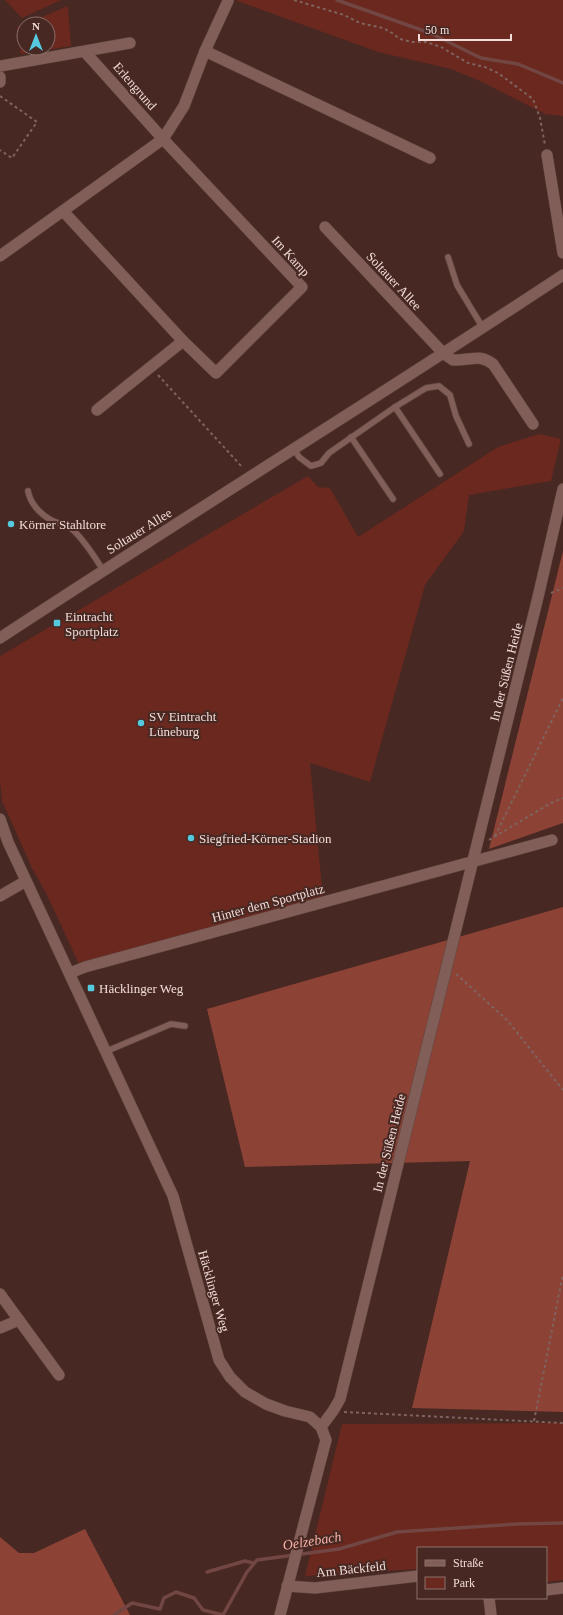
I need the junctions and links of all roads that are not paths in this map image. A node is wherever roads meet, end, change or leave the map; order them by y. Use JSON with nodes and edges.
{"nodes":[{"id":1,"x":228,"y":1,"type":"dead end"},
{"id":2,"x":130,"y":43,"type":"dead end"},
{"id":3,"x":205,"y":51,"type":"junction"},
{"id":4,"x":86,"y":52,"type":"junction"},
{"id":5,"x":0,"y":66,"type":"edge"},
{"id":6,"x":0,"y":76,"type":"edge"},
{"id":7,"x":0,"y":82,"type":"edge"},
{"id":8,"x":163,"y":139,"type":"junction"},
{"id":9,"x":547,"y":155,"type":"road end"},
{"id":10,"x":430,"y":158,"type":"dead end"},
{"id":11,"x":63,"y":211,"type":"junction"},
{"id":12,"x":325,"y":227,"type":"dead end"},
{"id":13,"x":563,"y":253,"type":"edge"},
{"id":14,"x":0,"y":256,"type":"edge"},
{"id":15,"x":448,"y":257,"type":"dead end"},
{"id":16,"x":563,"y":275,"type":"edge"},
{"id":17,"x":483,"y":328,"type":"junction"},
{"id":18,"x":183,"y":341,"type":"junction"},
{"id":19,"x":444,"y":354,"type":"junction"},
{"id":20,"x":395,"y":407,"type":"junction"},
{"id":21,"x":97,"y":410,"type":"dead end"},
{"id":22,"x":533,"y":424,"type":"dead end"},
{"id":23,"x":351,"y":436,"type":"junction"},
{"id":24,"x":469,"y":444,"type":"dead end"},
{"id":25,"x":294,"y":449,"type":"junction"},
{"id":26,"x":440,"y":474,"type":"dead end"},
{"id":27,"x":563,"y":489,"type":"edge"},
{"id":28,"x":28,"y":491,"type":"dead end"},
{"id":29,"x":393,"y":499,"type":"dead end"},
{"id":30,"x":103,"y":570,"type":"junction"},
{"id":31,"x":0,"y":638,"type":"edge"},
{"id":32,"x":0,"y":820,"type":"edge"},
{"id":33,"x":552,"y":840,"type":"dead end"},
{"id":34,"x":473,"y":862,"type":"junction"},
{"id":35,"x":26,"y":881,"type":"junction"},
{"id":36,"x":0,"y":896,"type":"edge"},
{"id":37,"x":70,"y":973,"type":"junction"},
{"id":38,"x":185,"y":1026,"type":"dead end"},
{"id":39,"x":107,"y":1051,"type":"junction"},
{"id":40,"x":0,"y":1294,"type":"edge"},
{"id":41,"x":19,"y":1320,"type":"junction"},
{"id":42,"x":0,"y":1328,"type":"edge"},
{"id":43,"x":59,"y":1375,"type":"dead end"},
{"id":44,"x":321,"y":1427,"type":"junction"},
{"id":45,"x":417,"y":1576,"type":"edge"},
{"id":46,"x":287,"y":1586,"type":"junction"},
{"id":47,"x":563,"y":1588,"type":"edge"},
{"id":48,"x":547,"y":1590,"type":"edge"},
{"id":49,"x":489,"y":1599,"type":"edge"},
{"id":50,"x":280,"y":1615,"type":"edge"},
{"id":51,"x":491,"y":1615,"type":"edge"}],
"edges":[{"from":1,"to":3,"type":"street"},
{"from":2,"to":4,"type":"street","name":"Erlengrund"},
{"from":3,"to":8,"type":"street"},
{"from":3,"to":10,"type":"street"},
{"from":4,"to":5,"type":"street","name":"Erlengrund"},
{"from":4,"to":8,"type":"street","name":"Erlengrund"},
{"from":6,"to":7,"type":"street"},
{"from":8,"to":11,"type":"street"},
{"from":8,"to":18,"type":"street","name":"Im Kamp"},
{"from":9,"to":13,"type":"street"},
{"from":11,"to":14,"type":"street"},
{"from":11,"to":18,"type":"street","name":"Im Kamp"},
{"from":12,"to":19,"type":"street","name":"Soltauer Allee"},
{"from":15,"to":17,"type":"lane"},
{"from":16,"to":17,"type":"street","name":"Soltauer Allee"},
{"from":17,"to":19,"type":"street","name":"Soltauer Allee"},
{"from":18,"to":21,"type":"street"},
{"from":19,"to":22,"type":"street"},
{"from":19,"to":25,"type":"street","name":"Soltauer Allee"},
{"from":20,"to":23,"type":"lane"},
{"from":20,"to":24,"type":"lane"},
{"from":20,"to":26,"type":"lane"},
{"from":23,"to":25,"type":"lane"},
{"from":23,"to":29,"type":"lane"},
{"from":25,"to":30,"type":"street","name":"Soltauer Allee"},
{"from":27,"to":34,"type":"street","name":"In der Süßen Heide"},
{"from":28,"to":30,"type":"lane"},
{"from":30,"to":31,"type":"street","name":"Soltauer Allee"},
{"from":32,"to":35,"type":"street","name":"Häcklinger Weg"},
{"from":33,"to":34,"type":"street"},
{"from":34,"to":37,"type":"street","name":"Hinter dem Sportplatz"},
{"from":34,"to":44,"type":"street","name":"In der Süßen Heide"},
{"from":35,"to":36,"type":"street"},
{"from":35,"to":37,"type":"street","name":"Häcklinger Weg"},
{"from":37,"to":39,"type":"street","name":"Häcklinger Weg"},
{"from":38,"to":39,"type":"lane"},
{"from":39,"to":44,"type":"street","name":"Häcklinger Weg"},
{"from":40,"to":41,"type":"street"},
{"from":41,"to":42,"type":"street"},
{"from":41,"to":43,"type":"street"},
{"from":44,"to":46,"type":"street"},
{"from":45,"to":46,"type":"street","name":"Am Bäckfeld"},
{"from":46,"to":50,"type":"street"},
{"from":47,"to":48,"type":"street"},
{"from":49,"to":51,"type":"street"}]}
